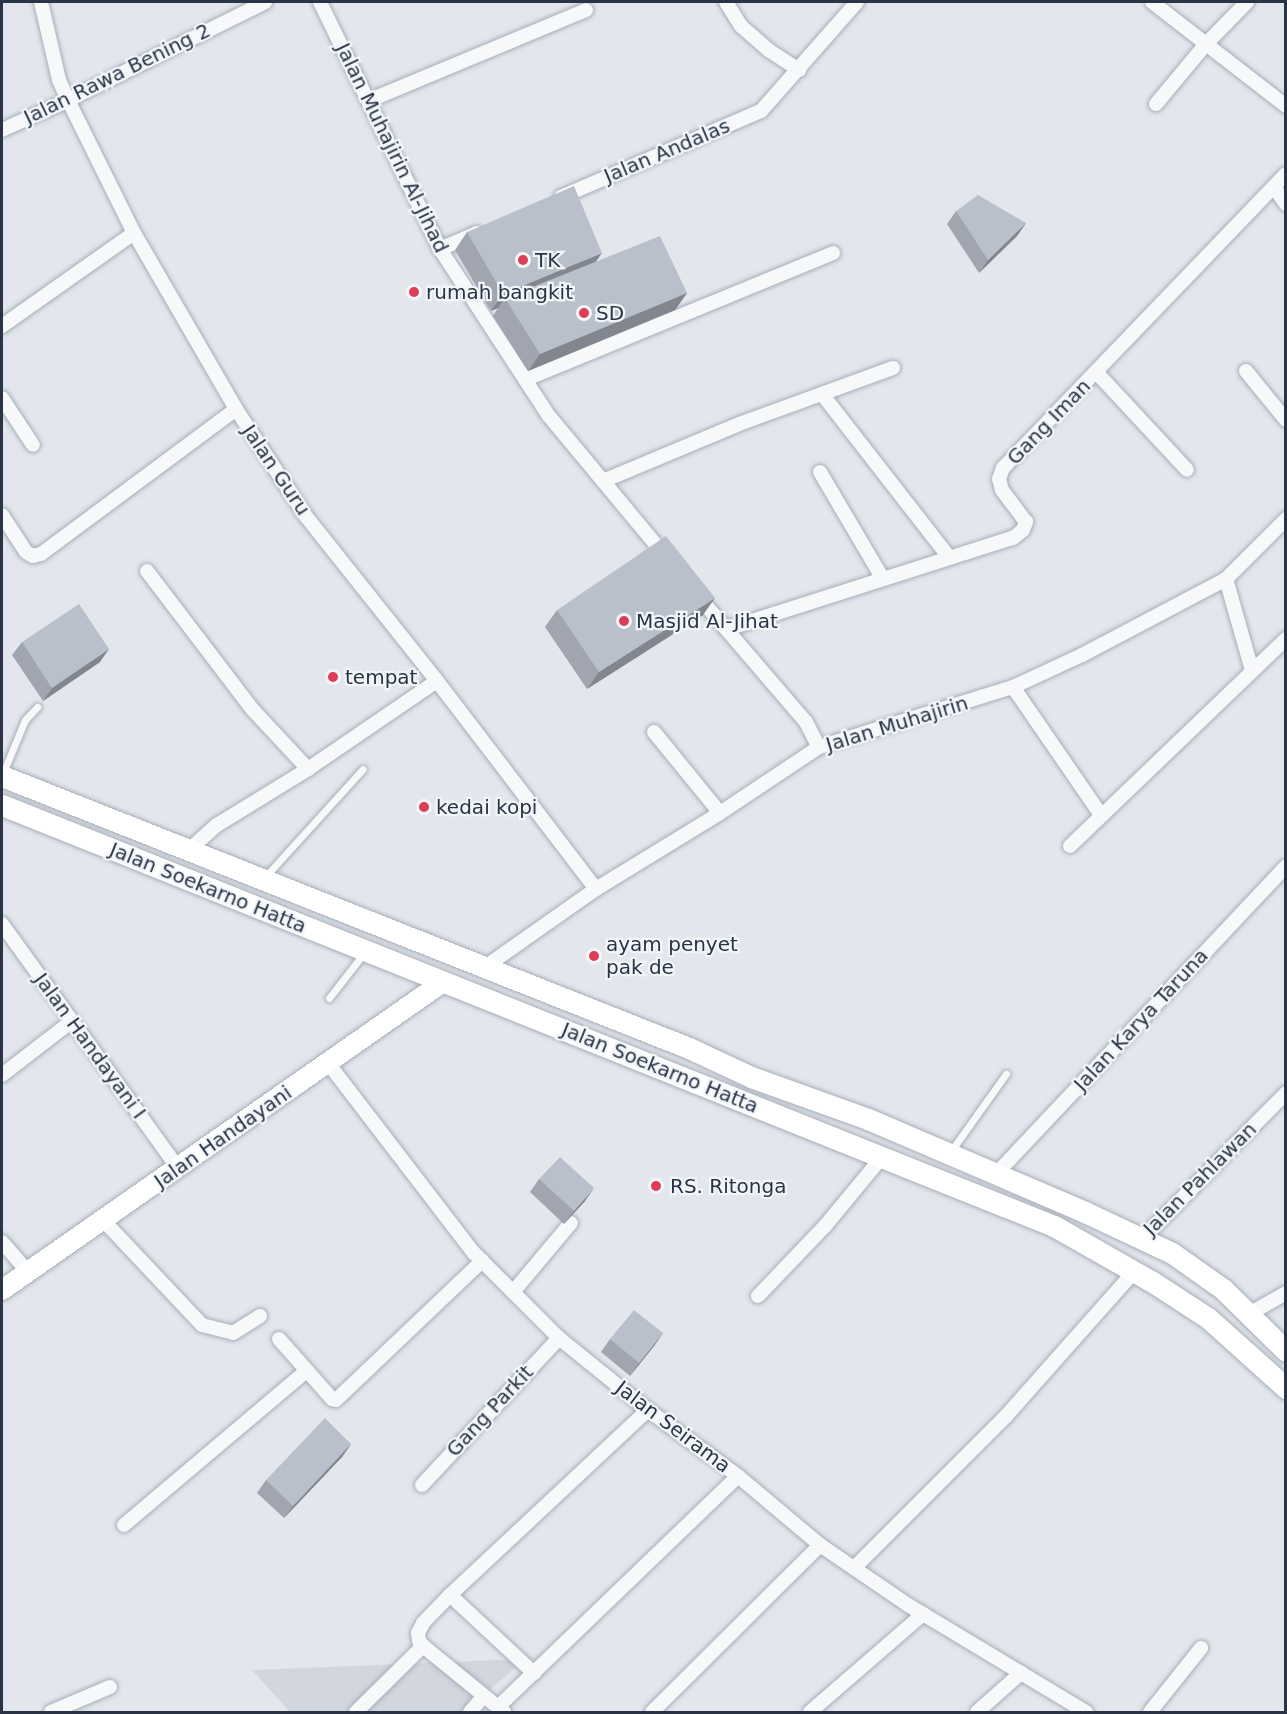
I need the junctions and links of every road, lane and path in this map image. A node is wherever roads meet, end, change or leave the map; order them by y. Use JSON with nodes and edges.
{"nodes":[{"id":1,"x":41,"y":2,"type":"edge"},
{"id":2,"x":265,"y":2,"type":"edge"},
{"id":3,"x":320,"y":2,"type":"edge"},
{"id":4,"x":726,"y":2,"type":"edge"},
{"id":5,"x":857,"y":2,"type":"edge"},
{"id":6,"x":1152,"y":2,"type":"edge"},
{"id":7,"x":1246,"y":2,"type":"edge"},
{"id":8,"x":586,"y":10,"type":"dead end"},
{"id":9,"x":1206,"y":44,"type":"junction"},
{"id":10,"x":799,"y":69,"type":"junction"},
{"id":11,"x":370,"y":99,"type":"junction"},
{"id":12,"x":68,"y":100,"type":"junction"},
{"id":13,"x":1156,"y":104,"type":"dead end"},
{"id":14,"x":1286,"y":106,"type":"edge"},
{"id":15,"x":2,"y":130,"type":"edge"},
{"id":16,"x":1286,"y":174,"type":"edge"},
{"id":17,"x":1274,"y":187,"type":"junction"},
{"id":18,"x":547,"y":203,"type":"edge"},
{"id":19,"x":1286,"y":204,"type":"edge"},
{"id":20,"x":494,"y":226,"type":"edge"},
{"id":21,"x":134,"y":233,"type":"junction"},
{"id":22,"x":440,"y":249,"type":"junction"},
{"id":23,"x":833,"y":253,"type":"dead end"},
{"id":24,"x":2,"y":326,"type":"edge"},
{"id":25,"x":893,"y":368,"type":"dead end"},
{"id":26,"x":1246,"y":371,"type":"dead end"},
{"id":27,"x":1097,"y":373,"type":"junction"},
{"id":28,"x":526,"y":379,"type":"junction"},
{"id":29,"x":822,"y":394,"type":"junction"},
{"id":30,"x":2,"y":398,"type":"edge"},
{"id":31,"x":236,"y":409,"type":"junction"},
{"id":32,"x":1286,"y":420,"type":"edge"},
{"id":33,"x":33,"y":445,"type":"dead end"},
{"id":34,"x":1187,"y":470,"type":"dead end"},
{"id":35,"x":820,"y":472,"type":"dead end"},
{"id":36,"x":603,"y":481,"type":"junction"},
{"id":37,"x":2,"y":515,"type":"edge"},
{"id":38,"x":1286,"y":519,"type":"edge"},
{"id":39,"x":950,"y":557,"type":"junction"},
{"id":40,"x":147,"y":571,"type":"dead end"},
{"id":41,"x":884,"y":579,"type":"junction"},
{"id":42,"x":1226,"y":579,"type":"junction"},
{"id":43,"x":727,"y":629,"type":"junction"},
{"id":44,"x":1286,"y":639,"type":"edge"},
{"id":45,"x":1252,"y":670,"type":"junction"},
{"id":46,"x":437,"y":681,"type":"junction"},
{"id":47,"x":1013,"y":687,"type":"junction"},
{"id":48,"x":37,"y":707,"type":"dead end"},
{"id":49,"x":654,"y":732,"type":"dead end"},
{"id":50,"x":819,"y":747,"type":"junction"},
{"id":51,"x":308,"y":769,"type":"junction"},
{"id":52,"x":363,"y":769,"type":"dead end"},
{"id":53,"x":2,"y":775,"type":"edge"},
{"id":54,"x":2,"y":805,"type":"edge"},
{"id":55,"x":720,"y":813,"type":"junction"},
{"id":56,"x":1101,"y":815,"type":"junction"},
{"id":57,"x":1070,"y":846,"type":"dead end"},
{"id":58,"x":189,"y":850,"type":"junction"},
{"id":59,"x":1286,"y":866,"type":"edge"},
{"id":60,"x":262,"y":879,"type":"junction"},
{"id":61,"x":596,"y":889,"type":"junction"},
{"id":62,"x":2,"y":924,"type":"edge"},
{"id":63,"x":366,"y":951,"type":"junction"},
{"id":64,"x":484,"y":967,"type":"junction"},
{"id":65,"x":443,"y":982,"type":"junction"},
{"id":66,"x":328,"y":998,"type":"dead end"},
{"id":67,"x":72,"y":1021,"type":"junction"},
{"id":68,"x":328,"y":1063,"type":"junction"},
{"id":69,"x":1006,"y":1074,"type":"dead end"},
{"id":70,"x":2,"y":1075,"type":"edge"},
{"id":71,"x":1285,"y":1093,"type":"edge"},
{"id":72,"x":868,"y":1119,"type":"junction"},
{"id":73,"x":856,"y":1146,"type":"junction"},
{"id":74,"x":949,"y":1153,"type":"junction"},
{"id":75,"x":883,"y":1156,"type":"junction"},
{"id":76,"x":178,"y":1168,"type":"junction"},
{"id":77,"x":997,"y":1173,"type":"junction"},
{"id":78,"x":103,"y":1220,"type":"junction"},
{"id":79,"x":571,"y":1222,"type":"edge"},
{"id":80,"x":1141,"y":1240,"type":"junction"},
{"id":81,"x":2,"y":1242,"type":"edge"},
{"id":82,"x":482,"y":1261,"type":"junction"},
{"id":83,"x":28,"y":1272,"type":"junction"},
{"id":84,"x":1134,"y":1272,"type":"junction"},
{"id":85,"x":2,"y":1290,"type":"edge"},
{"id":86,"x":513,"y":1292,"type":"junction"},
{"id":87,"x":1286,"y":1293,"type":"edge"},
{"id":88,"x":758,"y":1296,"type":"dead end"},
{"id":89,"x":1249,"y":1314,"type":"junction"},
{"id":90,"x":260,"y":1316,"type":"dead end"},
{"id":91,"x":559,"y":1338,"type":"junction"},
{"id":92,"x":279,"y":1339,"type":"dead end"},
{"id":93,"x":1286,"y":1351,"type":"edge"},
{"id":94,"x":306,"y":1371,"type":"junction"},
{"id":95,"x":1286,"y":1388,"type":"edge"},
{"id":96,"x":648,"y":1410,"type":"junction"},
{"id":97,"x":738,"y":1476,"type":"junction"},
{"id":98,"x":422,"y":1485,"type":"dead end"},
{"id":99,"x":124,"y":1525,"type":"dead end"},
{"id":100,"x":820,"y":1545,"type":"junction"},
{"id":101,"x":854,"y":1568,"type":"junction"},
{"id":102,"x":450,"y":1595,"type":"junction"},
{"id":103,"x":923,"y":1614,"type":"junction"},
{"id":104,"x":423,"y":1646,"type":"junction"},
{"id":105,"x":1201,"y":1648,"type":"dead end"},
{"id":106,"x":534,"y":1673,"type":"junction"},
{"id":107,"x":1021,"y":1673,"type":"junction"},
{"id":108,"x":111,"y":1687,"type":"dead end"},
{"id":109,"x":483,"y":1697,"type":"junction"},
{"id":110,"x":501,"y":1710,"type":"edge"},
{"id":111,"x":51,"y":1713,"type":"edge"},
{"id":112,"x":356,"y":1713,"type":"edge"},
{"id":113,"x":470,"y":1713,"type":"edge"},
{"id":114,"x":652,"y":1713,"type":"edge"},
{"id":115,"x":810,"y":1713,"type":"edge"},
{"id":116,"x":977,"y":1713,"type":"edge"},
{"id":117,"x":1086,"y":1713,"type":"edge"},
{"id":118,"x":1150,"y":1713,"type":"edge"}],
"edges":[{"from":1,"to":12,"type":"street","name":"Jalan Guru"},
{"from":2,"to":12,"type":"street","name":"Jalan Rawa Bening 2"},
{"from":3,"to":11,"type":"street","name":"Jalan Muhajirin Al-Jihad"},
{"from":4,"to":10,"type":"street"},
{"from":5,"to":10,"type":"street","name":"Jalan Andalas"},
{"from":6,"to":9,"type":"street"},
{"from":7,"to":9,"type":"street"},
{"from":8,"to":11,"type":"street"},
{"from":9,"to":13,"type":"street"},
{"from":9,"to":14,"type":"street"},
{"from":10,"to":18,"type":"street","name":"Jalan Andalas"},
{"from":11,"to":22,"type":"street","name":"Jalan Muhajirin Al-Jihad"},
{"from":12,"to":15,"type":"street","name":"Jalan Rawa Bening 2"},
{"from":12,"to":21,"type":"street","name":"Jalan Guru"},
{"from":16,"to":17,"type":"street","name":"Gang Iman"},
{"from":17,"to":19,"type":"street"},
{"from":17,"to":27,"type":"street","name":"Gang Iman"},
{"from":20,"to":22,"type":"street"},
{"from":21,"to":24,"type":"street"},
{"from":21,"to":31,"type":"street","name":"Jalan Guru"},
{"from":22,"to":28,"type":"street","name":"Jalan Muhajirin Al-Jihad"},
{"from":23,"to":28,"type":"street"},
{"from":25,"to":29,"type":"street"},
{"from":26,"to":32,"type":"street"},
{"from":27,"to":34,"type":"street"},
{"from":27,"to":39,"type":"street","name":"Gang Iman"},
{"from":28,"to":36,"type":"street","name":"Jalan Muhajirin Al-Jihad"},
{"from":29,"to":36,"type":"street"},
{"from":29,"to":39,"type":"street"},
{"from":30,"to":33,"type":"street"},
{"from":31,"to":37,"type":"street"},
{"from":31,"to":46,"type":"street","name":"Jalan Guru"},
{"from":35,"to":41,"type":"street"},
{"from":36,"to":43,"type":"street","name":"Jalan Muhajirin Al-Jihad"},
{"from":38,"to":42,"type":"street","name":"Jalan Muhajirin"},
{"from":39,"to":41,"type":"street","name":"Gang Iman"},
{"from":40,"to":51,"type":"street"},
{"from":41,"to":43,"type":"street","name":"Gang Iman"},
{"from":42,"to":45,"type":"street"},
{"from":42,"to":47,"type":"street","name":"Jalan Muhajirin"},
{"from":43,"to":50,"type":"street","name":"Jalan Muhajirin Al-Jihad"},
{"from":44,"to":45,"type":"street"},
{"from":45,"to":56,"type":"street"},
{"from":46,"to":51,"type":"street"},
{"from":46,"to":61,"type":"street","name":"Jalan Guru"},
{"from":47,"to":50,"type":"street","name":"Jalan Muhajirin"},
{"from":47,"to":56,"type":"street"},
{"from":48,"to":53,"type":"lane"},
{"from":49,"to":55,"type":"street"},
{"from":50,"to":55,"type":"street","name":"Jalan Muhajirin"},
{"from":51,"to":58,"type":"street"},
{"from":52,"to":60,"type":"lane"},
{"from":53,"to":58,"type":"main road","name":"Jalan Soekarno Hatta"},
{"from":54,"to":63,"type":"main road","name":"Jalan Soekarno Hatta"},
{"from":55,"to":61,"type":"street","name":"Jalan Muhajirin"},
{"from":56,"to":57,"type":"street"},
{"from":58,"to":60,"type":"main road","name":"Jalan Soekarno Hatta"},
{"from":59,"to":77,"type":"street","name":"Jalan Karya Taruna"},
{"from":60,"to":64,"type":"main road","name":"Jalan Soekarno Hatta"},
{"from":61,"to":64,"type":"street","name":"Jalan Muhajirin"},
{"from":62,"to":67,"type":"street","name":"Jalan Handayani I"},
{"from":63,"to":65,"type":"main road","name":"Jalan Soekarno Hatta"},
{"from":63,"to":66,"type":"lane"},
{"from":64,"to":72,"type":"main road","name":"Jalan Soekarno Hatta"},
{"from":65,"to":68,"type":"street","name":"Jalan Handayani"},
{"from":65,"to":73,"type":"main road","name":"Jalan Soekarno Hatta"},
{"from":67,"to":70,"type":"street"},
{"from":67,"to":76,"type":"street","name":"Jalan Handayani I"},
{"from":68,"to":76,"type":"street","name":"Jalan Handayani"},
{"from":68,"to":82,"type":"street","name":"Jalan Seirama"},
{"from":69,"to":74,"type":"lane"},
{"from":71,"to":80,"type":"street","name":"Jalan Pahlawan"},
{"from":72,"to":73,"type":"main road"},
{"from":72,"to":74,"type":"main road","name":"Jalan Soekarno Hatta"},
{"from":73,"to":75,"type":"main road","name":"Jalan Soekarno Hatta"},
{"from":74,"to":77,"type":"main road","name":"Jalan Soekarno Hatta"},
{"from":75,"to":84,"type":"main road","name":"Jalan Soekarno Hatta"},
{"from":75,"to":88,"type":"street"},
{"from":76,"to":78,"type":"street","name":"Jalan Handayani"},
{"from":77,"to":80,"type":"main road","name":"Jalan Soekarno Hatta"},
{"from":78,"to":83,"type":"street","name":"Jalan Handayani"},
{"from":78,"to":90,"type":"street"},
{"from":79,"to":86,"type":"street"},
{"from":80,"to":89,"type":"main road","name":"Jalan Soekarno Hatta"},
{"from":81,"to":83,"type":"street"},
{"from":82,"to":86,"type":"street","name":"Jalan Seirama"},
{"from":82,"to":94,"type":"street"},
{"from":83,"to":85,"type":"street","name":"Jalan Handayani"},
{"from":84,"to":95,"type":"main road","name":"Jalan Soekarno Hatta"},
{"from":84,"to":101,"type":"street"},
{"from":86,"to":91,"type":"street","name":"Jalan Seirama"},
{"from":87,"to":89,"type":"street"},
{"from":89,"to":93,"type":"main road","name":"Jalan Soekarno Hatta"},
{"from":91,"to":96,"type":"street","name":"Jalan Seirama"},
{"from":91,"to":98,"type":"street","name":"Gang Parkit"},
{"from":92,"to":94,"type":"street"},
{"from":94,"to":99,"type":"street"},
{"from":96,"to":97,"type":"street","name":"Jalan Seirama"},
{"from":96,"to":102,"type":"street"},
{"from":97,"to":100,"type":"street","name":"Jalan Seirama"},
{"from":97,"to":106,"type":"street"},
{"from":100,"to":101,"type":"street","name":"Jalan Seirama"},
{"from":100,"to":114,"type":"street"},
{"from":101,"to":103,"type":"street","name":"Jalan Seirama"},
{"from":102,"to":104,"type":"street"},
{"from":102,"to":106,"type":"street"},
{"from":103,"to":107,"type":"street","name":"Jalan Seirama"},
{"from":103,"to":115,"type":"street"},
{"from":104,"to":109,"type":"street"},
{"from":104,"to":112,"type":"street"},
{"from":105,"to":118,"type":"street"},
{"from":106,"to":110,"type":"street"},
{"from":107,"to":116,"type":"street"},
{"from":107,"to":117,"type":"street","name":"Jalan Seirama"},
{"from":108,"to":111,"type":"street"},
{"from":109,"to":110,"type":"street"},
{"from":109,"to":113,"type":"street"}]}
